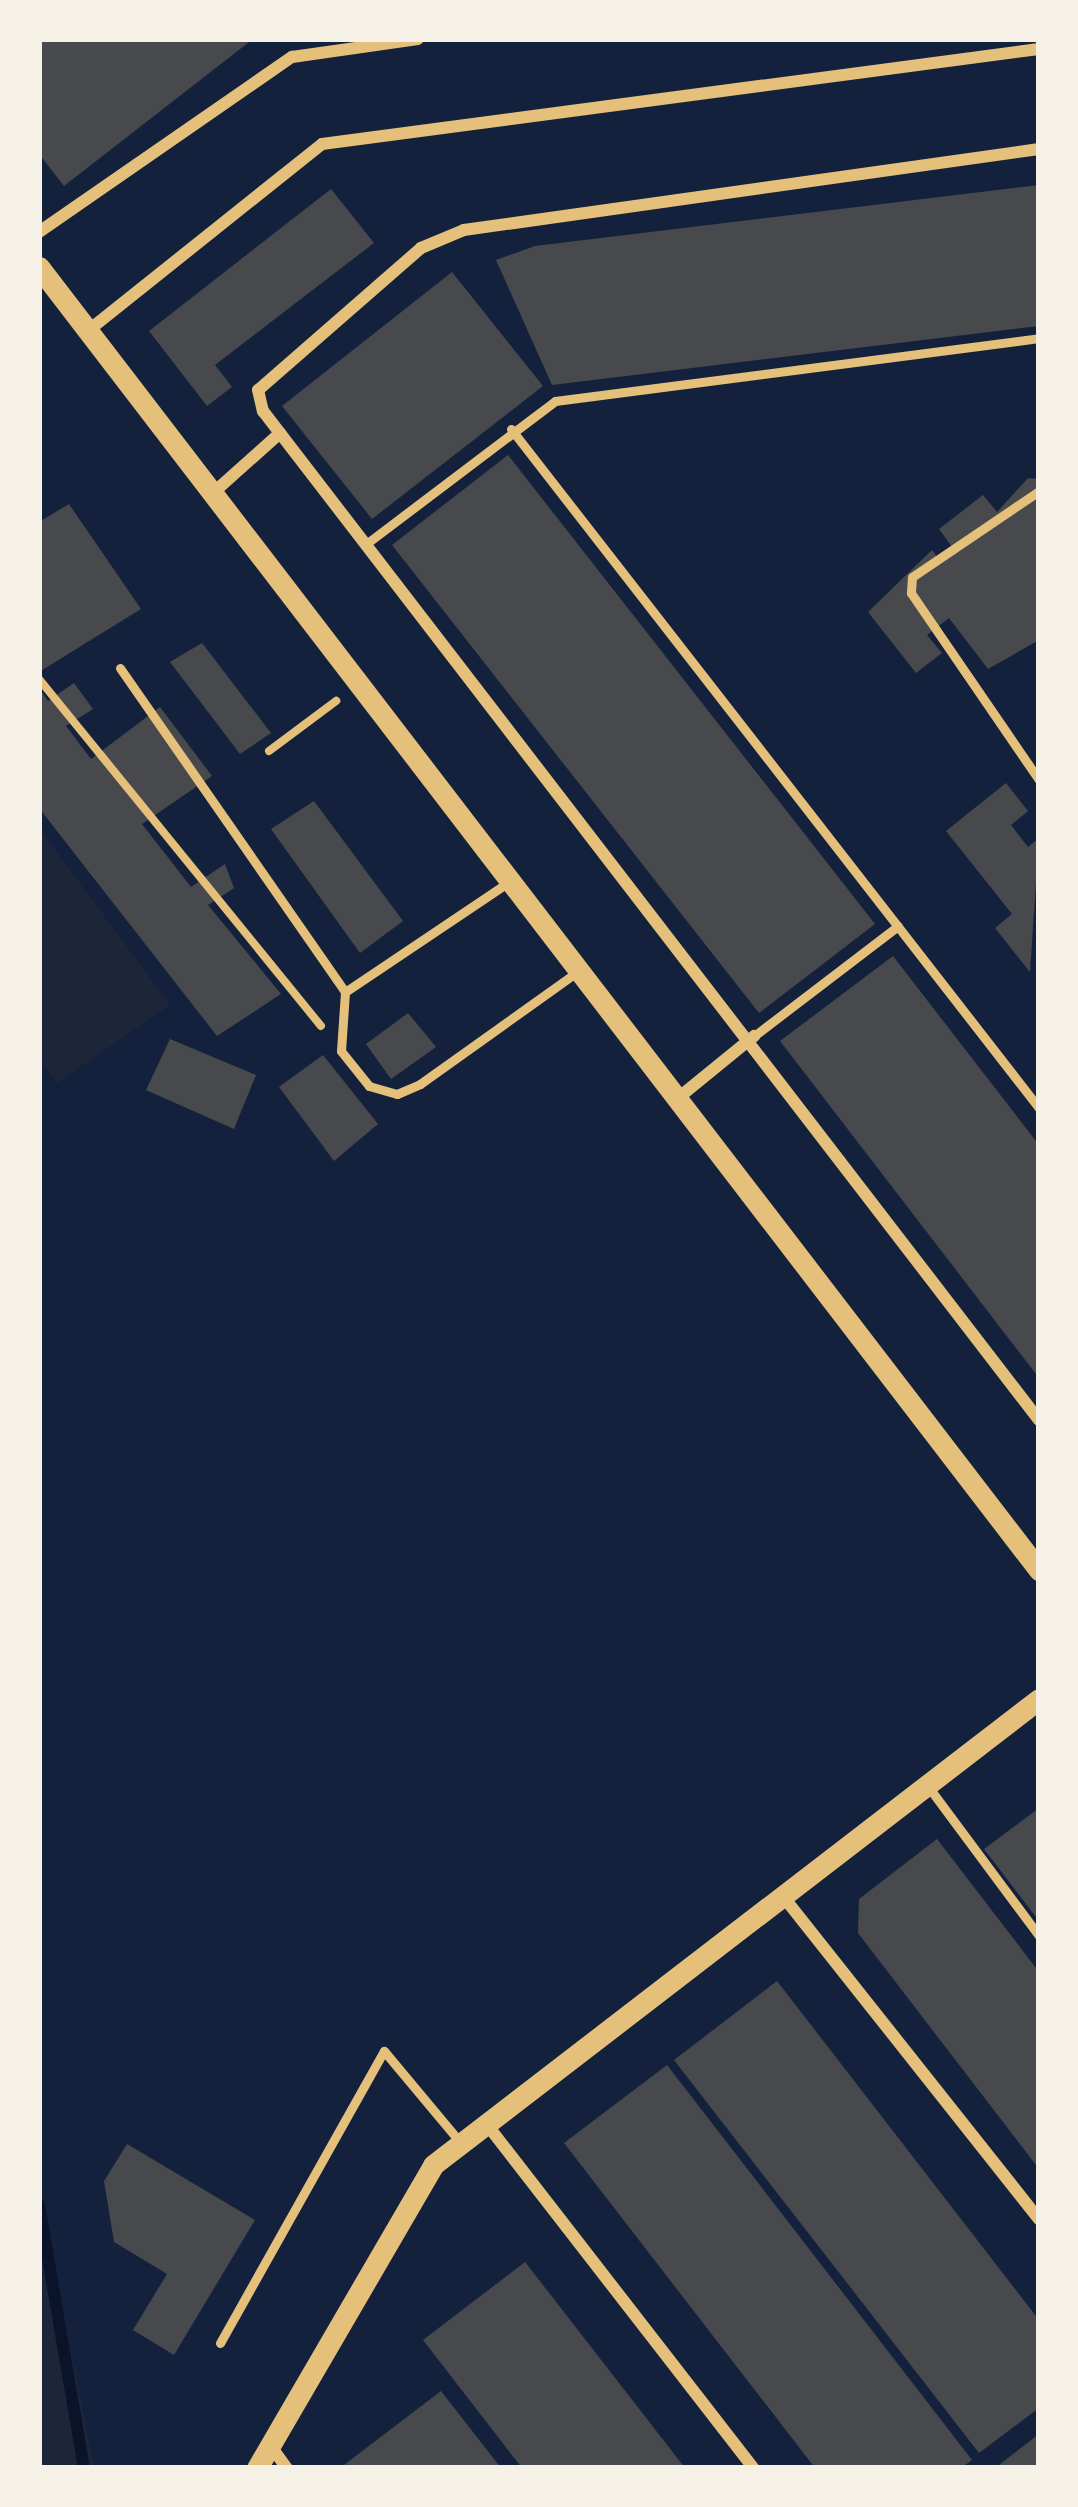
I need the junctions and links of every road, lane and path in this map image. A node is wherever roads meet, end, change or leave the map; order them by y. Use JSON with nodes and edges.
{"nodes":[{"id":1,"x":418,"y":39,"type":"edge"},
{"id":2,"x":1039,"y":49,"type":"edge"},
{"id":3,"x":1039,"y":149,"type":"edge"},
{"id":4,"x":39,"y":232,"type":"edge"},
{"id":5,"x":39,"y":267,"type":"edge"},
{"id":6,"x":89,"y":330,"type":"junction"},
{"id":7,"x":1039,"y":338,"type":"edge"},
{"id":8,"x":511,"y":429,"type":"junction"},
{"id":9,"x":280,"y":433,"type":"junction"},
{"id":10,"x":1039,"y":491,"type":"edge"},
{"id":11,"x":213,"y":493,"type":"junction"},
{"id":12,"x":366,"y":544,"type":"junction"},
{"id":13,"x":120,"y":668,"type":"dead end"},
{"id":14,"x":39,"y":679,"type":"edge"},
{"id":15,"x":361,"y":682,"type":"junction"},
{"id":16,"x":268,"y":751,"type":"dead end"},
{"id":17,"x":1039,"y":780,"type":"edge"},
{"id":18,"x":514,"y":878,"type":"junction"},
{"id":19,"x":898,"y":926,"type":"junction"},
{"id":20,"x":584,"y":967,"type":"junction"},
{"id":21,"x":345,"y":992,"type":"junction"},
{"id":22,"x":754,"y":1036,"type":"junction"},
{"id":23,"x":341,"y":1051,"type":"junction"},
{"id":24,"x":683,"y":1094,"type":"junction"},
{"id":25,"x":1039,"y":1108,"type":"edge"},
{"id":26,"x":1039,"y":1420,"type":"edge"},
{"id":27,"x":1039,"y":1570,"type":"edge"},
{"id":28,"x":1039,"y":1700,"type":"edge"},
{"id":29,"x":927,"y":1785,"type":"junction"},
{"id":30,"x":782,"y":1894,"type":"junction"},
{"id":31,"x":1039,"y":1936,"type":"edge"},
{"id":32,"x":484,"y":2121,"type":"junction"},
{"id":33,"x":460,"y":2142,"type":"junction"},
{"id":34,"x":1039,"y":2219,"type":"edge"},
{"id":35,"x":220,"y":2343,"type":"dead end"},
{"id":36,"x":270,"y":2445,"type":"junction"},
{"id":37,"x":257,"y":2468,"type":"edge"},
{"id":38,"x":287,"y":2468,"type":"edge"},
{"id":39,"x":752,"y":2468,"type":"edge"}],
"edges":[{"from":1,"to":4,"type":"street"},
{"from":2,"to":6,"type":"street"},
{"from":3,"to":9,"type":"street"},
{"from":5,"to":6,"type":"street"},
{"from":6,"to":11,"type":"street"},
{"from":7,"to":8,"type":"lane"},
{"from":8,"to":12,"type":"lane"},
{"from":8,"to":19,"type":"lane"},
{"from":9,"to":11,"type":"street"},
{"from":9,"to":12,"type":"street"},
{"from":10,"to":17,"type":"lane"},
{"from":11,"to":15,"type":"street"},
{"from":12,"to":22,"type":"street"},
{"from":13,"to":21,"type":"lane"},
{"from":14,"to":23,"type":"path"},
{"from":15,"to":16,"type":"path"},
{"from":15,"to":18,"type":"street"},
{"from":18,"to":20,"type":"street"},
{"from":18,"to":21,"type":"lane"},
{"from":19,"to":22,"type":"lane"},
{"from":19,"to":25,"type":"lane"},
{"from":20,"to":23,"type":"lane"},
{"from":20,"to":24,"type":"street"},
{"from":21,"to":23,"type":"lane"},
{"from":22,"to":24,"type":"street"},
{"from":22,"to":26,"type":"street"},
{"from":24,"to":27,"type":"street"},
{"from":28,"to":29,"type":"street"},
{"from":29,"to":30,"type":"street"},
{"from":29,"to":31,"type":"lane"},
{"from":30,"to":32,"type":"street"},
{"from":30,"to":34,"type":"street"},
{"from":32,"to":33,"type":"street"},
{"from":32,"to":39,"type":"street"},
{"from":33,"to":35,"type":"lane"},
{"from":33,"to":36,"type":"street"},
{"from":36,"to":37,"type":"street"},
{"from":36,"to":38,"type":"street"}]}
